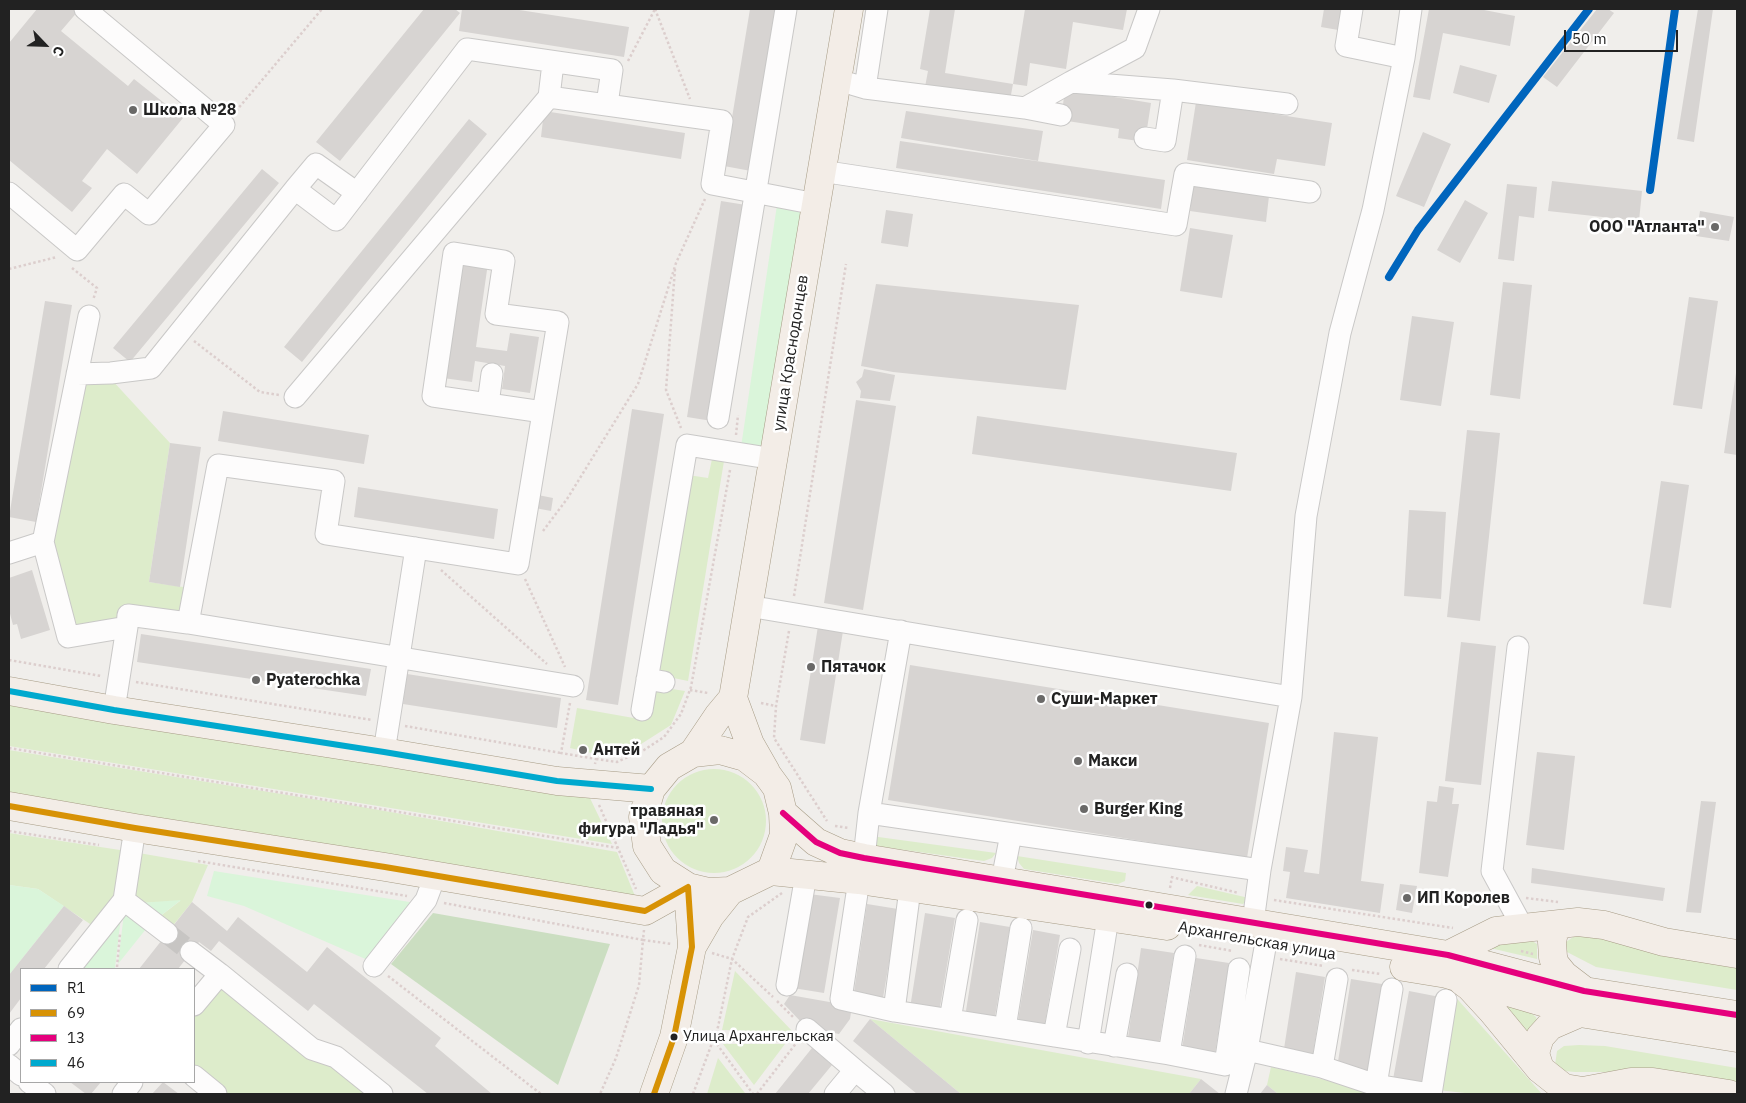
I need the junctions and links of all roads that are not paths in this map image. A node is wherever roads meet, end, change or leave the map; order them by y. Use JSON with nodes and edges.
{"nodes":[{"id":1,"x":86,"y":9,"type":"edge"},
{"id":2,"x":786,"y":9,"type":"edge"},
{"id":3,"x":849,"y":9,"type":"edge"},
{"id":4,"x":877,"y":9,"type":"edge"},
{"id":5,"x":1149,"y":9,"type":"edge"},
{"id":6,"x":1352,"y":9,"type":"edge"},
{"id":7,"x":1411,"y":9,"type":"edge"},
{"id":8,"x":1404,"y":58,"type":"junction"},
{"id":9,"x":553,"y":63,"type":"junction"},
{"id":10,"x":838,"y":80,"type":"junction"},
{"id":11,"x":865,"y":88,"type":"junction"},
{"id":12,"x":1173,"y":90,"type":"junction"},
{"id":13,"x":549,"y":97,"type":"junction"},
{"id":14,"x":1065,"y":98,"type":"junction"},
{"id":15,"x":608,"y":104,"type":"junction"},
{"id":16,"x":1287,"y":104,"type":"dead end"},
{"id":17,"x":1025,"y":108,"type":"junction"},
{"id":18,"x":1146,"y":138,"type":"dead end"},
{"id":19,"x":821,"y":171,"type":"junction"},
{"id":20,"x":294,"y":189,"type":"junction"},
{"id":21,"x":755,"y":192,"type":"junction"},
{"id":22,"x":1310,"y":192,"type":"dead end"},
{"id":23,"x":9,"y":193,"type":"edge"},
{"id":24,"x":357,"y":193,"type":"junction"},
{"id":25,"x":816,"y":204,"type":"junction"},
{"id":26,"x":88,"y":316,"type":"dead end"},
{"id":27,"x":78,"y":374,"type":"junction"},
{"id":28,"x":492,"y":374,"type":"dead end"},
{"id":29,"x":295,"y":397,"type":"road end"},
{"id":30,"x":488,"y":404,"type":"junction"},
{"id":31,"x":543,"y":412,"type":"junction"},
{"id":32,"x":718,"y":418,"type":"dead end"},
{"id":33,"x":774,"y":459,"type":"junction"},
{"id":34,"x":43,"y":542,"type":"junction"},
{"id":35,"x":416,"y":548,"type":"junction"},
{"id":36,"x":9,"y":553,"type":"edge"},
{"id":37,"x":748,"y":606,"type":"junction"},
{"id":38,"x":188,"y":622,"type":"junction"},
{"id":39,"x":127,"y":626,"type":"junction"},
{"id":40,"x":901,"y":631,"type":"junction"},
{"id":41,"x":1518,"y":647,"type":"dead end"},
{"id":42,"x":399,"y":657,"type":"junction"},
{"id":43,"x":573,"y":686,"type":"road end"},
{"id":44,"x":9,"y":691,"type":"edge"},
{"id":45,"x":720,"y":695,"type":"junction"},
{"id":46,"x":1291,"y":697,"type":"junction"},
{"id":47,"x":114,"y":710,"type":"junction"},
{"id":48,"x":642,"y":710,"type":"dead end"},
{"id":49,"x":384,"y":752,"type":"junction"},
{"id":50,"x":693,"y":753,"type":"junction"},
{"id":51,"x":766,"y":773,"type":"junction"},
{"id":52,"x":651,"y":789,"type":"junction"},
{"id":53,"x":9,"y":806,"type":"edge"},
{"id":54,"x":783,"y":813,"type":"junction"},
{"id":55,"x":869,"y":813,"type":"junction"},
{"id":56,"x":1011,"y":834,"type":"junction"},
{"id":57,"x":134,"y":839,"type":"junction"},
{"id":58,"x":862,"y":869,"type":"junction"},
{"id":59,"x":1260,"y":870,"type":"junction"},
{"id":60,"x":771,"y":871,"type":"junction"},
{"id":61,"x":806,"y":875,"type":"junction"},
{"id":62,"x":1002,"y":880,"type":"junction"},
{"id":63,"x":688,"y":887,"type":"junction"},
{"id":64,"x":431,"y":888,"type":"junction"},
{"id":65,"x":910,"y":889,"type":"junction"},
{"id":66,"x":730,"y":891,"type":"junction"},
{"id":67,"x":124,"y":900,"type":"junction"},
{"id":68,"x":1108,"y":918,"type":"junction"},
{"id":69,"x":967,"y":920,"type":"dead end"},
{"id":70,"x":1259,"y":921,"type":"junction"},
{"id":71,"x":1561,"y":924,"type":"junction"},
{"id":72,"x":1021,"y":928,"type":"dead end"},
{"id":73,"x":1523,"y":928,"type":"junction"},
{"id":74,"x":167,"y":933,"type":"tunnel mouth"},
{"id":75,"x":692,"y":947,"type":"junction"},
{"id":76,"x":1070,"y":949,"type":"dead end"},
{"id":77,"x":191,"y":952,"type":"tunnel mouth"},
{"id":78,"x":1737,"y":954,"type":"edge"},
{"id":79,"x":1186,"y":956,"type":"dead end"},
{"id":80,"x":374,"y":966,"type":"road end"},
{"id":81,"x":70,"y":968,"type":"edge"},
{"id":82,"x":1239,"y":969,"type":"dead end"},
{"id":83,"x":220,"y":974,"type":"junction"},
{"id":84,"x":1127,"y":974,"type":"dead end"},
{"id":85,"x":1447,"y":976,"type":"junction"},
{"id":86,"x":1337,"y":979,"type":"dead end"},
{"id":87,"x":787,"y":985,"type":"dead end"},
{"id":88,"x":1392,"y":988,"type":"dead end"},
{"id":89,"x":1582,"y":1002,"type":"junction"},
{"id":90,"x":195,"y":1004,"type":"edge"},
{"id":91,"x":894,"y":1011,"type":"junction"},
{"id":92,"x":1737,"y":1014,"type":"edge"},
{"id":93,"x":950,"y":1020,"type":"junction"},
{"id":94,"x":1006,"y":1028,"type":"junction"},
{"id":95,"x":807,"y":1029,"type":"road end"},
{"id":96,"x":20,"y":1031,"type":"edge"},
{"id":97,"x":1054,"y":1036,"type":"junction"},
{"id":98,"x":1737,"y":1038,"type":"edge"},
{"id":99,"x":1088,"y":1043,"type":"junction"},
{"id":100,"x":9,"y":1045,"type":"edge"},
{"id":101,"x":1114,"y":1046,"type":"junction"},
{"id":102,"x":1247,"y":1050,"type":"junction"},
{"id":103,"x":1169,"y":1054,"type":"junction"},
{"id":104,"x":9,"y":1065,"type":"edge"},
{"id":105,"x":1322,"y":1068,"type":"junction"},
{"id":106,"x":1540,"y":1069,"type":"junction"},
{"id":107,"x":855,"y":1070,"type":"junction"},
{"id":108,"x":20,"y":1074,"type":"edge"},
{"id":109,"x":195,"y":1077,"type":"edge"},
{"id":110,"x":30,"y":1083,"type":"edge"},
{"id":111,"x":131,"y":1083,"type":"edge"},
{"id":112,"x":1376,"y":1085,"type":"junction"},
{"id":113,"x":1609,"y":1090,"type":"edge"},
{"id":114,"x":44,"y":1094,"type":"edge"},
{"id":115,"x":123,"y":1094,"type":"edge"},
{"id":116,"x":216,"y":1094,"type":"edge"},
{"id":117,"x":382,"y":1094,"type":"edge"},
{"id":118,"x":654,"y":1094,"type":"edge"},
{"id":119,"x":835,"y":1094,"type":"edge"},
{"id":120,"x":884,"y":1094,"type":"edge"},
{"id":121,"x":1236,"y":1094,"type":"edge"},
{"id":122,"x":1430,"y":1094,"type":"edge"},
{"id":123,"x":1729,"y":1094,"type":"edge"}],
"edges":[{"from":1,"to":23,"type":"street"},
{"from":2,"to":21,"type":"street"},
{"from":3,"to":10,"type":"main road","name":"улица Краснодонцев"},
{"from":4,"to":11,"type":"street"},
{"from":5,"to":14,"type":"street"},
{"from":6,"to":8,"type":"street"},
{"from":7,"to":8,"type":"street"},
{"from":8,"to":46,"type":"street"},
{"from":9,"to":13,"type":"street"},
{"from":9,"to":15,"type":"street"},
{"from":9,"to":24,"type":"street"},
{"from":10,"to":11,"type":"street"},
{"from":10,"to":19,"type":"main road","name":"улица Краснодонцев"},
{"from":11,"to":17,"type":"street"},
{"from":12,"to":14,"type":"street"},
{"from":12,"to":16,"type":"street"},
{"from":12,"to":18,"type":"street"},
{"from":13,"to":15,"type":"street"},
{"from":13,"to":29,"type":"street"},
{"from":14,"to":17,"type":"street"},
{"from":14,"to":17,"type":"street"},
{"from":15,"to":21,"type":"street"},
{"from":19,"to":22,"type":"street"},
{"from":19,"to":25,"type":"main road","name":"улица Краснодонцев"},
{"from":20,"to":24,"type":"street"},
{"from":20,"to":24,"type":"street"},
{"from":20,"to":27,"type":"street"},
{"from":21,"to":25,"type":"street"},
{"from":21,"to":32,"type":"street"},
{"from":25,"to":33,"type":"main road","name":"улица Краснодонцев"},
{"from":26,"to":27,"type":"street"},
{"from":27,"to":34,"type":"street"},
{"from":28,"to":30,"type":"street"},
{"from":30,"to":31,"type":"street"},
{"from":30,"to":31,"type":"street"},
{"from":31,"to":35,"type":"street"},
{"from":33,"to":37,"type":"main road","name":"улица Краснодонцев"},
{"from":33,"to":48,"type":"street"},
{"from":34,"to":36,"type":"street"},
{"from":34,"to":39,"type":"street"},
{"from":35,"to":38,"type":"street"},
{"from":35,"to":42,"type":"street"},
{"from":37,"to":40,"type":"street"},
{"from":37,"to":45,"type":"main road","name":"улица Краснодонцев"},
{"from":38,"to":39,"type":"street"},
{"from":38,"to":42,"type":"street"},
{"from":39,"to":47,"type":"street"},
{"from":40,"to":46,"type":"street"},
{"from":40,"to":55,"type":"street"},
{"from":41,"to":73,"type":"street"},
{"from":42,"to":43,"type":"street"},
{"from":42,"to":49,"type":"street"},
{"from":44,"to":47,"type":"main road"},
{"from":45,"to":50,"type":"main road"},
{"from":45,"to":51,"type":"main road","name":"улица Краснодонцев"},
{"from":46,"to":59,"type":"street"},
{"from":47,"to":49,"type":"main road"},
{"from":49,"to":52,"type":"main road"},
{"from":50,"to":51,"type":"main road"},
{"from":50,"to":52,"type":"main road"},
{"from":51,"to":54,"type":"main road"},
{"from":52,"to":63,"type":"main road"},
{"from":53,"to":57,"type":"main road"},
{"from":54,"to":58,"type":"main road","name":"Архангельская улица"},
{"from":54,"to":60,"type":"main road"},
{"from":55,"to":56,"type":"street"},
{"from":55,"to":58,"type":"street"},
{"from":56,"to":59,"type":"street"},
{"from":56,"to":62,"type":"street"},
{"from":57,"to":64,"type":"main road"},
{"from":57,"to":67,"type":"street"},
{"from":58,"to":61,"type":"main road","name":"Архангельская улица"},
{"from":58,"to":62,"type":"main road","name":"Архангельская улица"},
{"from":58,"to":65,"type":"main road","name":"Архангельская улица"},
{"from":58,"to":91,"type":"street"},
{"from":59,"to":70,"type":"street"},
{"from":60,"to":61,"type":"main road","name":"Архангельская улица"},
{"from":60,"to":66,"type":"main road"},
{"from":61,"to":87,"type":"street"},
{"from":62,"to":70,"type":"main road","name":"Архангельская улица"},
{"from":63,"to":64,"type":"main road"},
{"from":63,"to":66,"type":"main road"},
{"from":63,"to":75,"type":"main road"},
{"from":64,"to":80,"type":"street"},
{"from":65,"to":68,"type":"main road","name":"Архангельская улица"},
{"from":65,"to":91,"type":"street"},
{"from":66,"to":75,"type":"main road"},
{"from":67,"to":74,"type":"street"},
{"from":67,"to":81,"type":"street"},
{"from":68,"to":70,"type":"main road","name":"Архангельская улица"},
{"from":68,"to":99,"type":"street"},
{"from":69,"to":93,"type":"street"},
{"from":70,"to":85,"type":"main road","name":"Архангельская улица"},
{"from":70,"to":102,"type":"street"},
{"from":71,"to":73,"type":"main road"},
{"from":71,"to":78,"type":"main road"},
{"from":71,"to":89,"type":"main road"},
{"from":72,"to":94,"type":"street"},
{"from":73,"to":85,"type":"main road"},
{"from":75,"to":118,"type":"main road"},
{"from":76,"to":97,"type":"street"},
{"from":77,"to":83,"type":"street"},
{"from":79,"to":103,"type":"street"},
{"from":82,"to":103,"type":"street"},
{"from":83,"to":90,"type":"street"},
{"from":83,"to":117,"type":"street"},
{"from":84,"to":101,"type":"street"},
{"from":85,"to":89,"type":"main road","name":"Архангельская улица"},
{"from":85,"to":106,"type":"main road"},
{"from":85,"to":122,"type":"street"},
{"from":86,"to":105,"type":"street"},
{"from":88,"to":112,"type":"street"},
{"from":89,"to":92,"type":"main road","name":"Архангельская улица"},
{"from":89,"to":98,"type":"main road","name":"Архангельская улица"},
{"from":89,"to":106,"type":"main road"},
{"from":91,"to":93,"type":"street"},
{"from":93,"to":94,"type":"street"},
{"from":94,"to":97,"type":"street"},
{"from":95,"to":107,"type":"street"},
{"from":96,"to":100,"type":"street"},
{"from":97,"to":99,"type":"street"},
{"from":99,"to":101,"type":"street"},
{"from":101,"to":103,"type":"street"},
{"from":102,"to":105,"type":"street"},
{"from":102,"to":121,"type":"street"},
{"from":104,"to":108,"type":"street"},
{"from":105,"to":112,"type":"street"},
{"from":106,"to":113,"type":"main road"},
{"from":107,"to":119,"type":"street"},
{"from":107,"to":120,"type":"street"},
{"from":109,"to":116,"type":"street"},
{"from":110,"to":114,"type":"street"},
{"from":111,"to":115,"type":"street"},
{"from":112,"to":122,"type":"street"},
{"from":113,"to":123,"type":"main road"}]}
